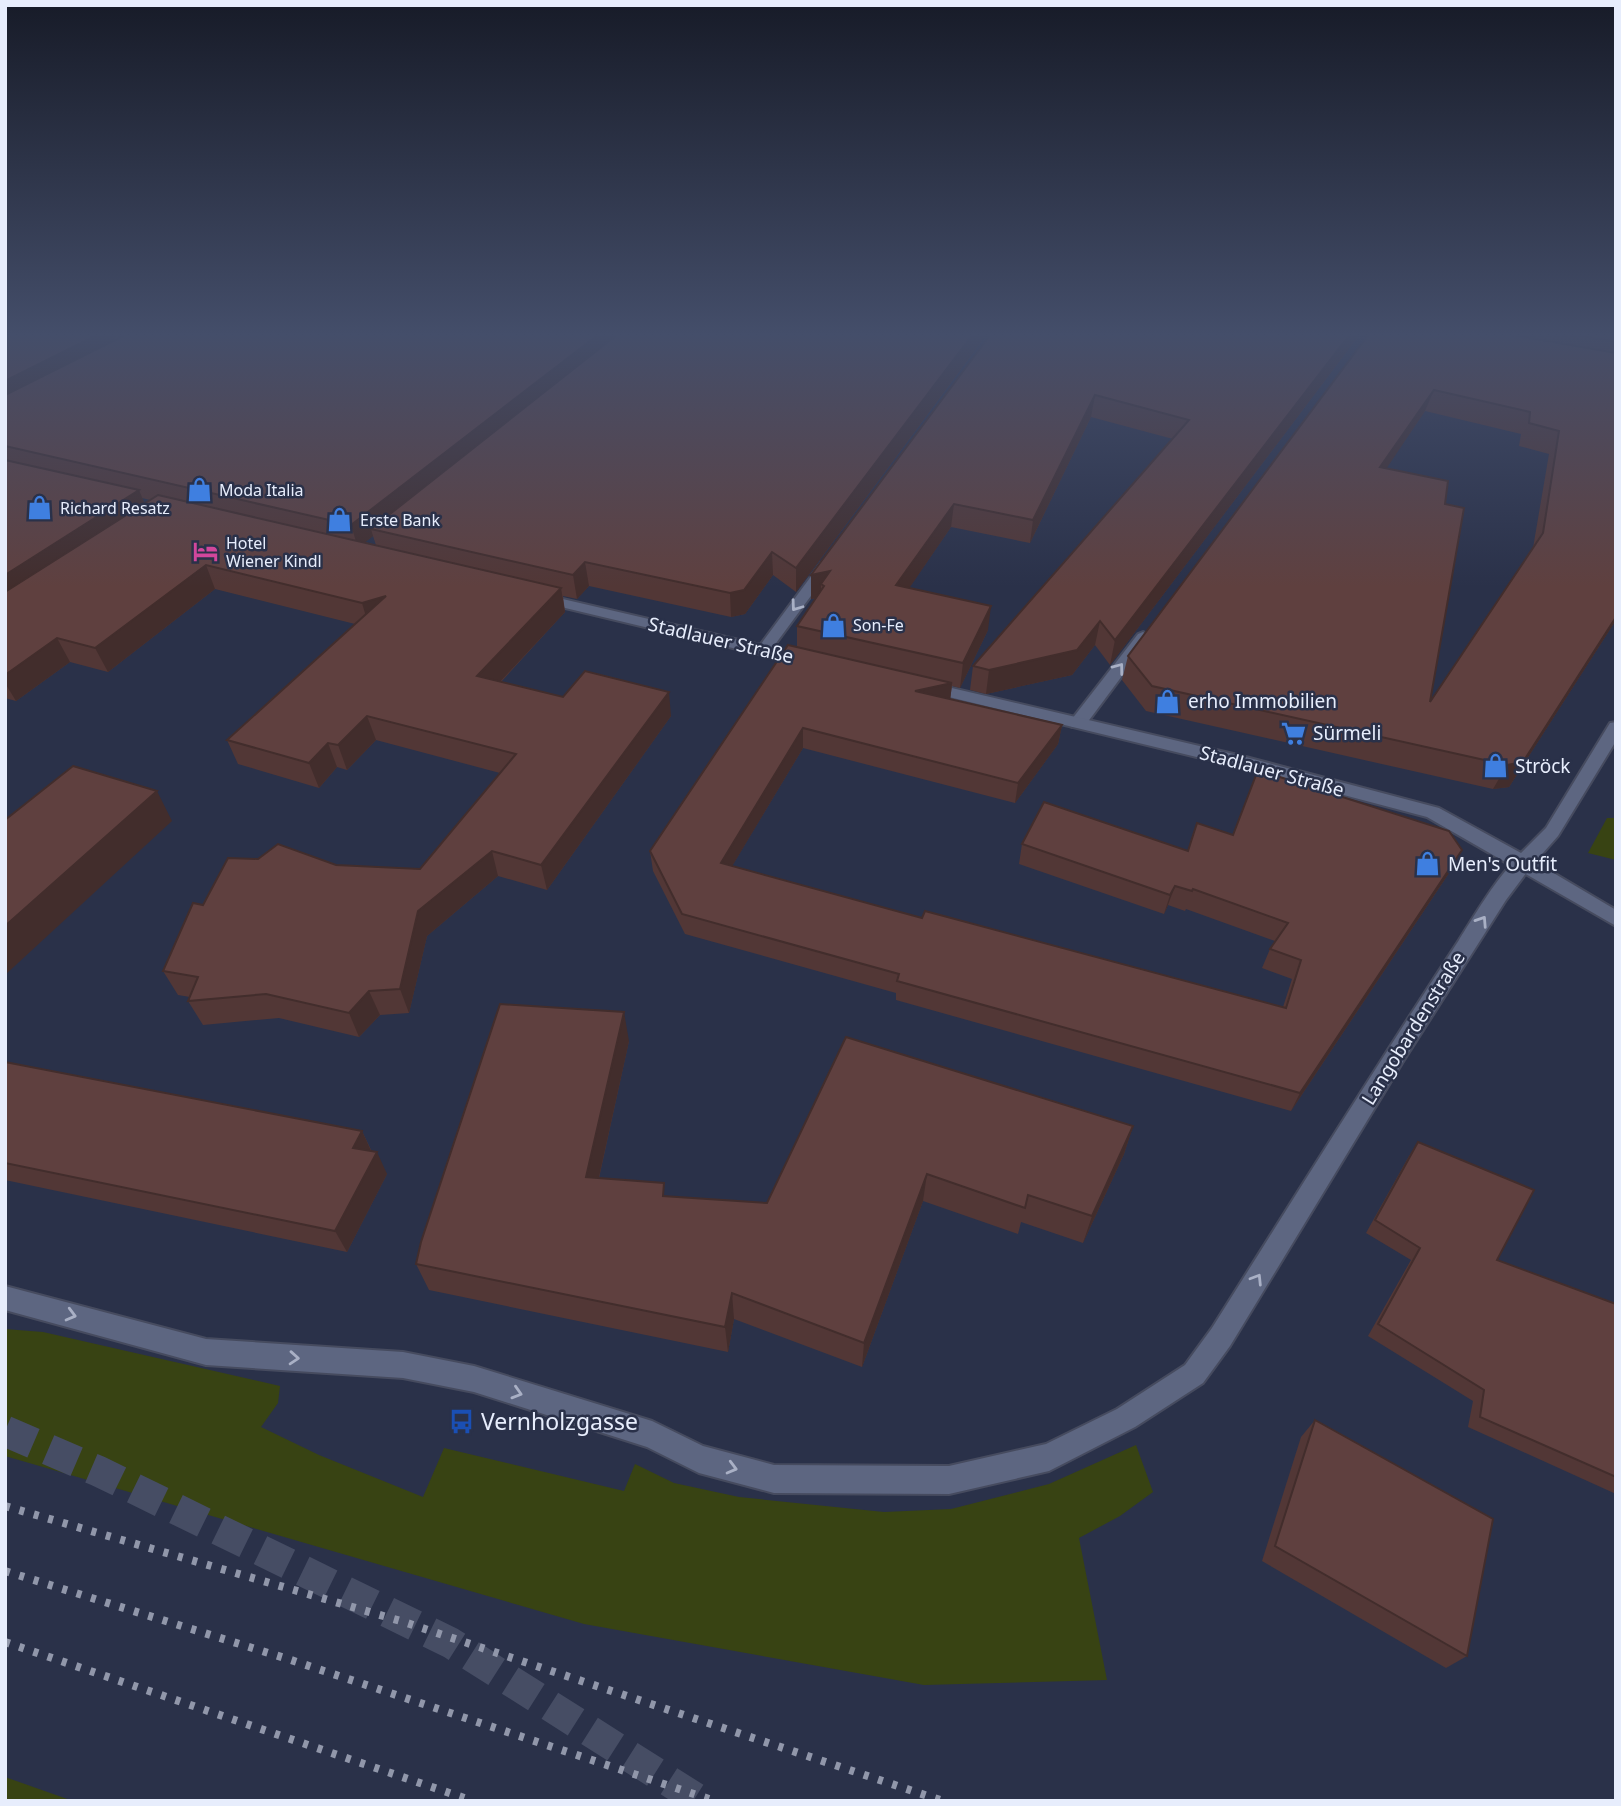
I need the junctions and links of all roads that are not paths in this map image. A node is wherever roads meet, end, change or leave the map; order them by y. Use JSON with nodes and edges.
{"nodes":[{"id":1,"x":834,"y":554,"type":"edge"},
{"id":2,"x":519,"y":593,"type":"edge"},
{"id":3,"x":1149,"y":628,"type":"edge"},
{"id":4,"x":763,"y":651,"type":"junction"},
{"id":5,"x":817,"y":663,"type":"edge"},
{"id":6,"x":911,"y":684,"type":"edge"},
{"id":7,"x":1078,"y":723,"type":"junction"},
{"id":8,"x":1616,"y":727,"type":"edge"},
{"id":9,"x":1523,"y":863,"type":"junction"},
{"id":10,"x":1616,"y":919,"type":"edge"},
{"id":11,"x":5,"y":1298,"type":"edge"}],
"edges":[{"from":1,"to":4,"type":"street","one_way":true},
{"from":2,"to":4,"type":"street","name":"Stadlauer Straße"},
{"from":7,"to":3,"type":"street","one_way":true},
{"from":4,"to":5,"type":"street","name":"Stadlauer Straße"},
{"from":6,"to":7,"type":"street","name":"Stadlauer Straße"},
{"from":7,"to":9,"type":"street","name":"Stadlauer Straße"},
{"from":8,"to":9,"type":"street","name":"Langobardenstraße"},
{"from":9,"to":10,"type":"street","name":"Stadlauer Straße"},
{"from":11,"to":9,"type":"street","name":"Langobardenstraße","one_way":true}]}
